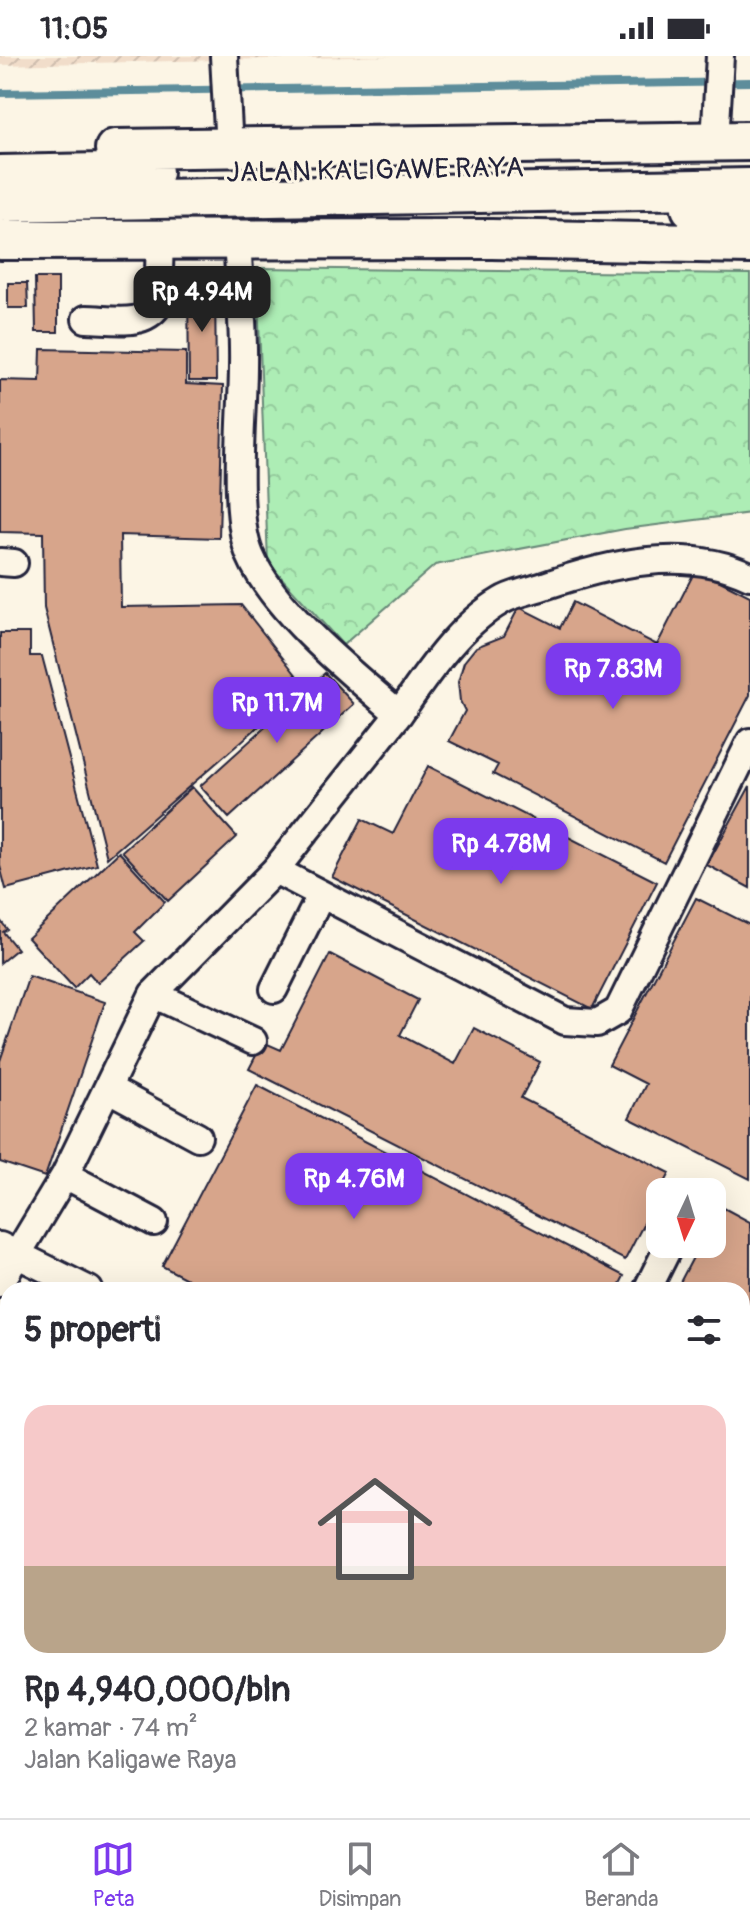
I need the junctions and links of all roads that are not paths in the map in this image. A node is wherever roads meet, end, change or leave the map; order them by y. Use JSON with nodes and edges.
{"nodes":[{"id":1,"x":224,"y":56,"type":"edge"},
{"id":2,"x":720,"y":56,"type":"edge"},
{"id":3,"x":727,"y":136,"type":"edge"},
{"id":4,"x":229,"y":141,"type":"junction"},
{"id":5,"x":0,"y":149,"type":"edge"},
{"id":6,"x":750,"y":162,"type":"edge"},
{"id":7,"x":0,"y":175,"type":"edge"},
{"id":8,"x":750,"y":188,"type":"edge"},
{"id":9,"x":549,"y":190,"type":"junction"},
{"id":10,"x":0,"y":202,"type":"edge"},
{"id":11,"x":750,"y":216,"type":"edge"},
{"id":12,"x":160,"y":238,"type":"junction"},
{"id":13,"x":237,"y":238,"type":"junction"},
{"id":14,"x":0,"y":240,"type":"edge"},
{"id":15,"x":750,"y":244,"type":"edge"},
{"id":16,"x":86,"y":319,"type":"dead end"},
{"id":17,"x":750,"y":576,"type":"edge"},
{"id":18,"x":399,"y":714,"type":"junction"},
{"id":19,"x":750,"y":742,"type":"edge"},
{"id":20,"x":275,"y":870,"type":"junction"},
{"id":21,"x":321,"y":895,"type":"junction"},
{"id":22,"x":274,"y":989,"type":"dead end"},
{"id":23,"x":153,"y":994,"type":"junction"},
{"id":24,"x":253,"y":1041,"type":"dead end"},
{"id":25,"x":109,"y":1089,"type":"junction"},
{"id":26,"x":198,"y":1137,"type":"dead end"},
{"id":27,"x":65,"y":1175,"type":"junction"},
{"id":28,"x":154,"y":1222,"type":"dead end"},
{"id":29,"x":8,"y":1249,"type":"edge"},
{"id":30,"x":663,"y":1258,"type":"edge"},
{"id":31,"x":0,"y":1282,"type":"edge"},
{"id":32,"x":73,"y":1282,"type":"edge"},
{"id":33,"x":651,"y":1282,"type":"edge"}],
"edges":[{"from":1,"to":4,"type":"lane"},
{"from":2,"to":3,"type":"lane"},
{"from":3,"to":4,"type":"highway"},
{"from":4,"to":5,"type":"highway"},
{"from":6,"to":7,"type":"highway","name":"JALAN KALIGAWE RAYA"},
{"from":8,"to":9,"type":"highway"},
{"from":9,"to":10,"type":"highway","name":"JALAN KALIGAWE RAYA"},
{"from":9,"to":11,"type":"highway"},
{"from":12,"to":13,"type":"highway"},
{"from":12,"to":14,"type":"highway"},
{"from":12,"to":16,"type":"lane"},
{"from":13,"to":15,"type":"highway"},
{"from":13,"to":18,"type":"lane"},
{"from":17,"to":18,"type":"lane"},
{"from":18,"to":20,"type":"lane"},
{"from":19,"to":21,"type":"lane"},
{"from":20,"to":21,"type":"lane"},
{"from":20,"to":23,"type":"lane"},
{"from":21,"to":22,"type":"lane"},
{"from":23,"to":24,"type":"lane"},
{"from":23,"to":25,"type":"lane"},
{"from":25,"to":26,"type":"lane"},
{"from":25,"to":27,"type":"lane"},
{"from":27,"to":28,"type":"lane"},
{"from":27,"to":29,"type":"lane"},
{"from":29,"to":31,"type":"lane"},
{"from":29,"to":32,"type":"lane"},
{"from":30,"to":33,"type":"lane"}]}
